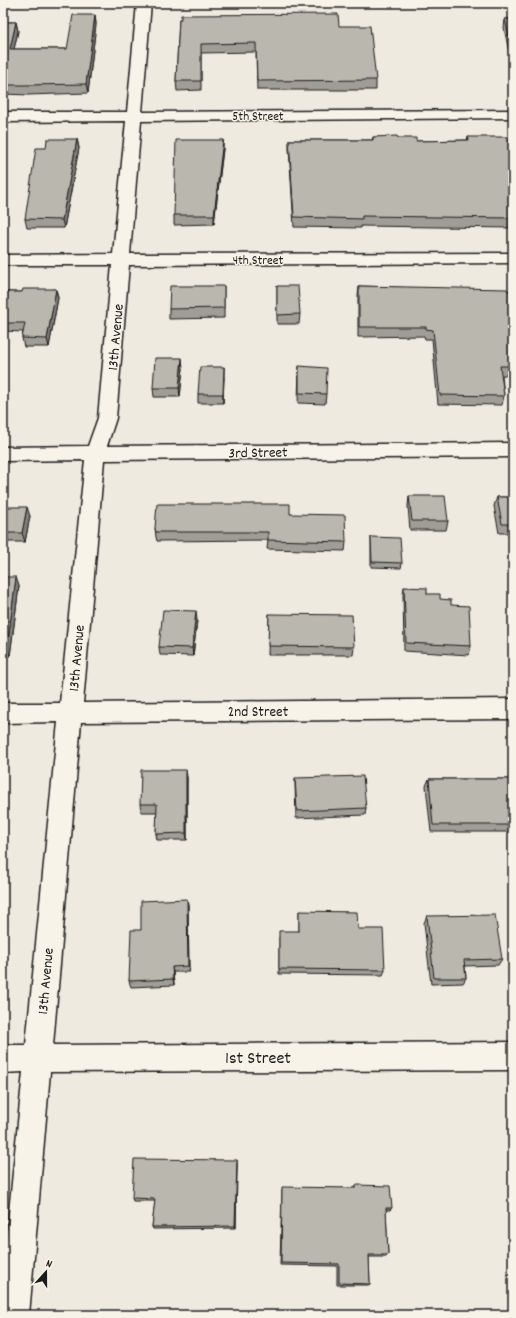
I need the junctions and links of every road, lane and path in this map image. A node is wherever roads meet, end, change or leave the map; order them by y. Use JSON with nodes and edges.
{"nodes":[{"id":1,"x":144,"y":3,"type":"edge"},
{"id":2,"x":513,"y":114,"type":"edge"},
{"id":3,"x":3,"y":116,"type":"edge"},
{"id":4,"x":133,"y":116,"type":"junction"},
{"id":5,"x":513,"y":258,"type":"edge"},
{"id":6,"x":122,"y":259,"type":"junction"},
{"id":7,"x":3,"y":260,"type":"edge"},
{"id":8,"x":513,"y":450,"type":"edge"},
{"id":9,"x":95,"y":453,"type":"junction"},
{"id":10,"x":3,"y":454,"type":"edge"},
{"id":11,"x":513,"y":709,"type":"edge"},
{"id":12,"x":71,"y":712,"type":"junction"},
{"id":13,"x":3,"y":713,"type":"edge"},
{"id":14,"x":513,"y":1056,"type":"edge"},
{"id":15,"x":38,"y":1058,"type":"junction"},
{"id":16,"x":3,"y":1059,"type":"edge"},
{"id":17,"x":14,"y":1315,"type":"edge"}],
"edges":[{"from":1,"to":4,"type":"street","name":"13th Avenue"},
{"from":2,"to":4,"type":"street","name":"5th Street"},
{"from":3,"to":4,"type":"street","name":"5th Street"},
{"from":4,"to":6,"type":"street","name":"13th Avenue"},
{"from":5,"to":6,"type":"street","name":"4th Street"},
{"from":6,"to":7,"type":"street","name":"4th Street"},
{"from":6,"to":9,"type":"street","name":"13th Avenue"},
{"from":8,"to":9,"type":"street","name":"3rd Street"},
{"from":9,"to":10,"type":"street","name":"3rd Street"},
{"from":9,"to":12,"type":"street","name":"13th Avenue"},
{"from":11,"to":12,"type":"street","name":"2nd Street"},
{"from":12,"to":13,"type":"street","name":"2nd Street"},
{"from":12,"to":15,"type":"street","name":"13th Avenue"},
{"from":14,"to":15,"type":"street","name":"1st Street"},
{"from":15,"to":16,"type":"street","name":"1st Street"},
{"from":15,"to":17,"type":"street","name":"13th Avenue"}]}
